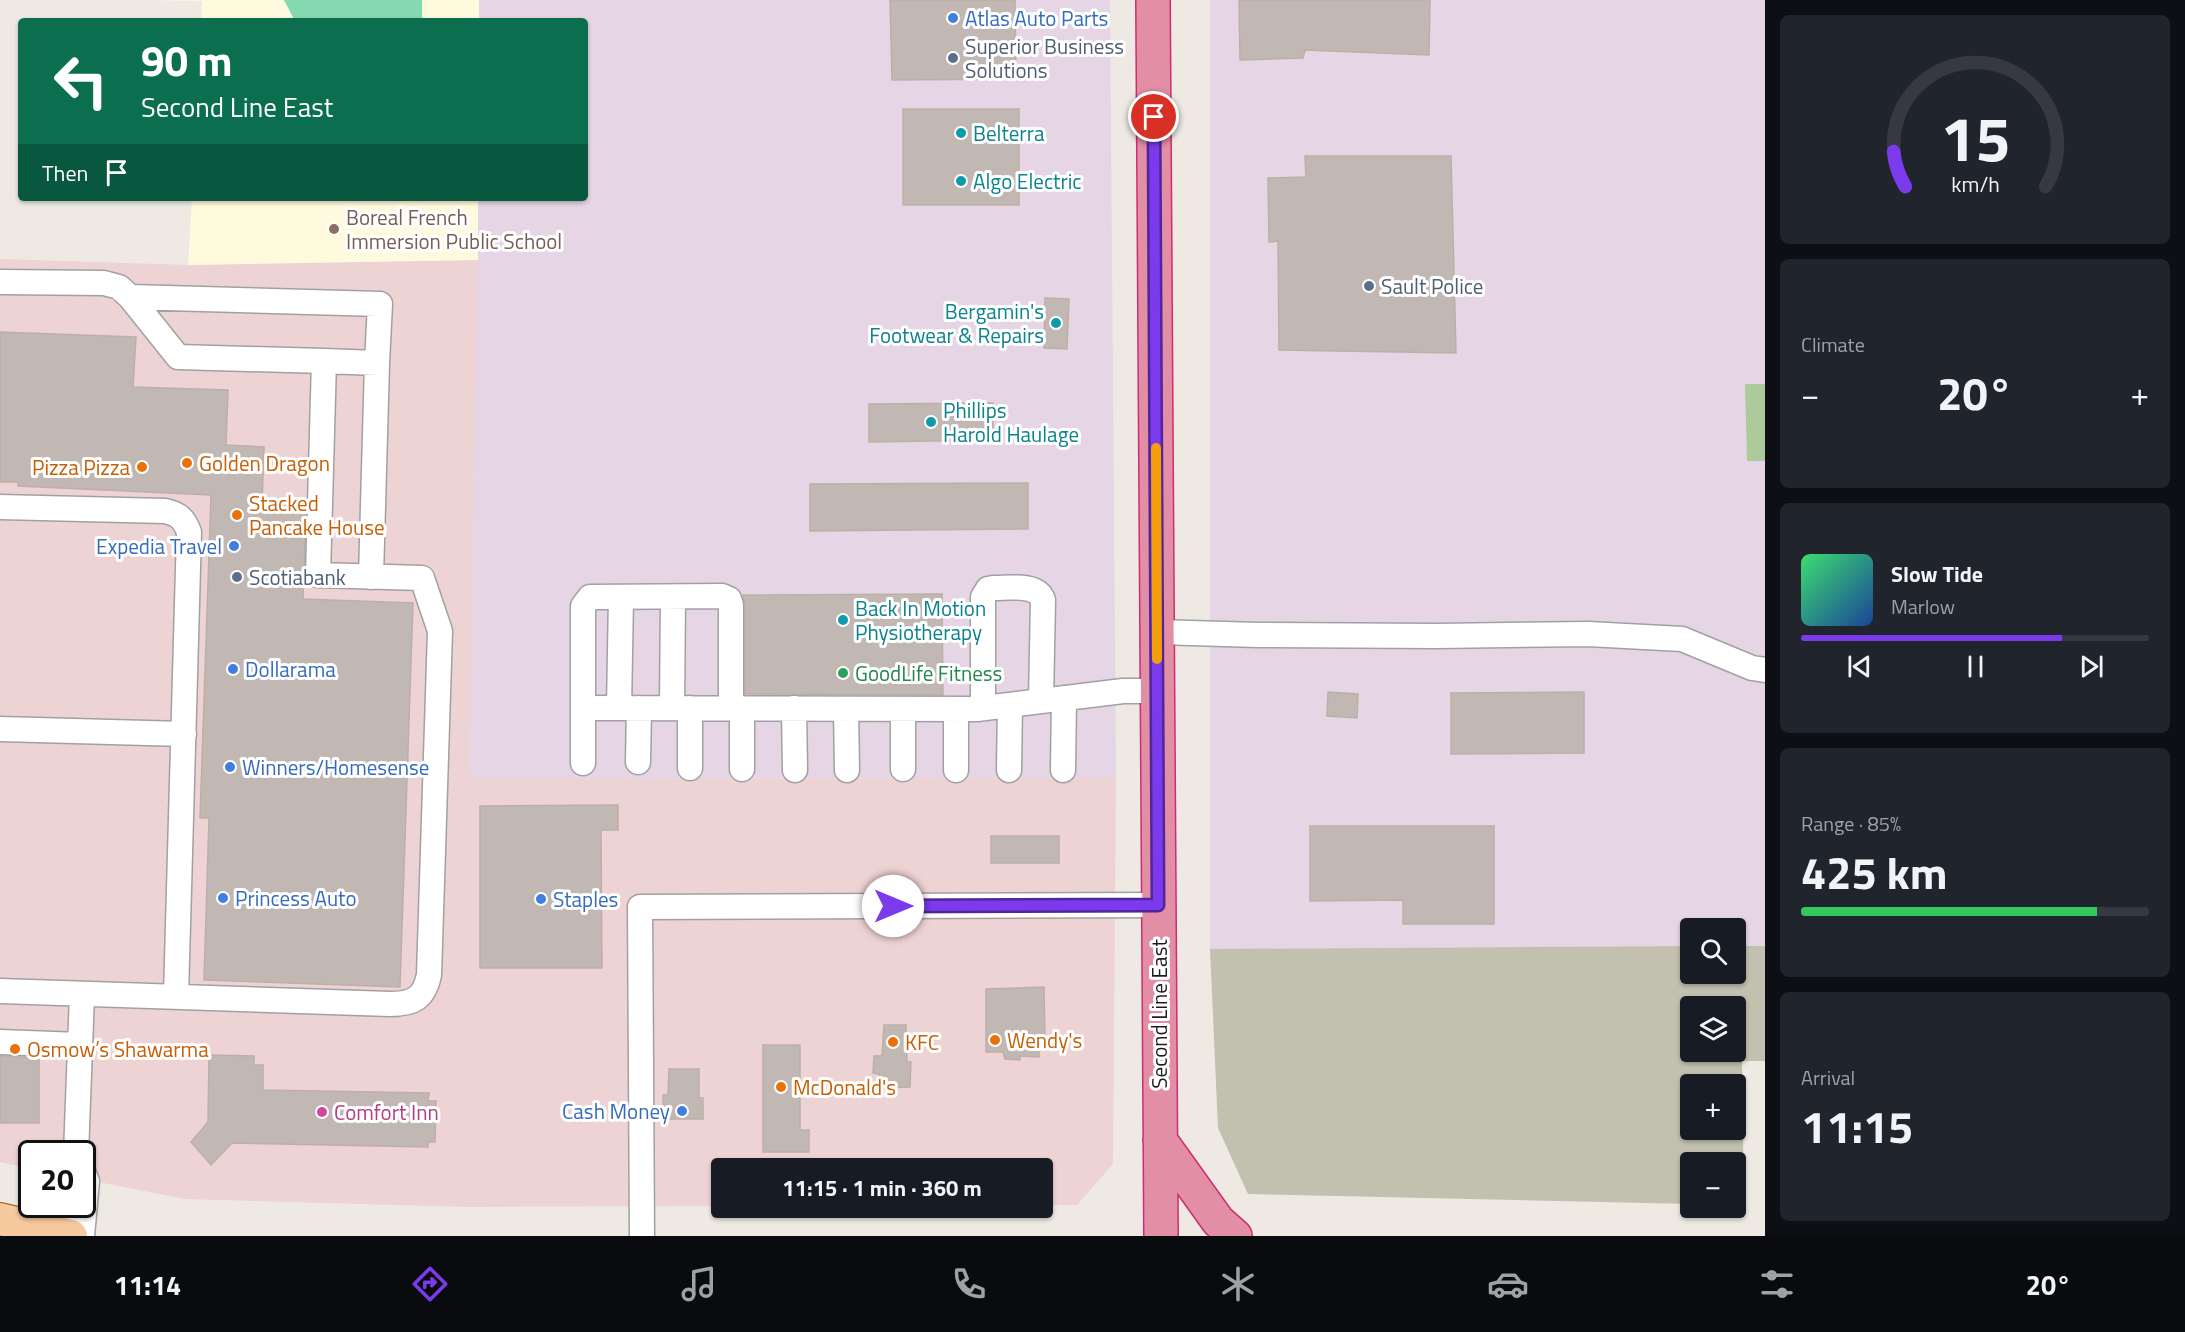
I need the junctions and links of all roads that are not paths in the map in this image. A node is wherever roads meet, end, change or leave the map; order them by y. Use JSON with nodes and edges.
{"nodes":[{"id":1,"x":1154,"y":0,"type":"edge"},
{"id":2,"x":0,"y":282,"type":"edge"},
{"id":3,"x":130,"y":297,"type":"junction"},
{"id":4,"x":324,"y":361,"type":"junction"},
{"id":5,"x":377,"y":363,"type":"junction"},
{"id":6,"x":0,"y":507,"type":"edge"},
{"id":7,"x":371,"y":577,"type":"junction"},
{"id":8,"x":621,"y":597,"type":"junction"},
{"id":9,"x":673,"y":597,"type":"junction"},
{"id":10,"x":1157,"y":632,"type":"junction"},
{"id":11,"x":1765,"y":670,"type":"edge"},
{"id":12,"x":1157,"y":691,"type":"junction"},
{"id":13,"x":1052,"y":700,"type":"junction"},
{"id":14,"x":1010,"y":705,"type":"junction"},
{"id":15,"x":583,"y":708,"type":"junction"},
{"id":16,"x":629,"y":708,"type":"junction"},
{"id":17,"x":681,"y":708,"type":"junction"},
{"id":18,"x":736,"y":708,"type":"junction"},
{"id":19,"x":794,"y":708,"type":"junction"},
{"id":20,"x":983,"y":708,"type":"junction"},
{"id":21,"x":846,"y":709,"type":"junction"},
{"id":22,"x":903,"y":709,"type":"junction"},
{"id":23,"x":956,"y":709,"type":"junction"},
{"id":24,"x":0,"y":729,"type":"edge"},
{"id":25,"x":184,"y":734,"type":"junction"},
{"id":26,"x":638,"y":762,"type":"dead end"},
{"id":27,"x":583,"y":763,"type":"dead end"},
{"id":28,"x":690,"y":768,"type":"dead end"},
{"id":29,"x":742,"y":769,"type":"dead end"},
{"id":30,"x":903,"y":769,"type":"dead end"},
{"id":31,"x":795,"y":770,"type":"dead end"},
{"id":32,"x":847,"y":770,"type":"dead end"},
{"id":33,"x":956,"y":770,"type":"dead end"},
{"id":34,"x":1009,"y":770,"type":"dead end"},
{"id":35,"x":1063,"y":770,"type":"dead end"},
{"id":36,"x":1158,"y":905,"type":"junction"},
{"id":37,"x":0,"y":991,"type":"edge"},
{"id":38,"x":82,"y":994,"type":"junction"},
{"id":39,"x":176,"y":996,"type":"junction"},
{"id":40,"x":0,"y":1042,"type":"edge"},
{"id":41,"x":80,"y":1045,"type":"junction"},
{"id":42,"x":77,"y":1140,"type":"edge"},
{"id":43,"x":1160,"y":1140,"type":"junction"},
{"id":44,"x":0,"y":1219,"type":"edge"},
{"id":45,"x":66,"y":1229,"type":"edge"},
{"id":46,"x":642,"y":1236,"type":"edge"},
{"id":47,"x":1161,"y":1236,"type":"edge"},
{"id":48,"x":1235,"y":1236,"type":"edge"}],
"edges":[{"from":1,"to":10,"type":"highway","name":"Second Line East"},
{"from":2,"to":3,"type":"lane"},
{"from":3,"to":4,"type":"lane"},
{"from":3,"to":5,"type":"lane"},
{"from":4,"to":5,"type":"lane"},
{"from":4,"to":7,"type":"lane"},
{"from":5,"to":7,"type":"lane"},
{"from":6,"to":25,"type":"lane"},
{"from":7,"to":39,"type":"lane"},
{"from":8,"to":9,"type":"lane"},
{"from":8,"to":15,"type":"lane"},
{"from":8,"to":16,"type":"lane"},
{"from":9,"to":17,"type":"lane"},
{"from":9,"to":18,"type":"lane"},
{"from":10,"to":11,"type":"lane"},
{"from":10,"to":12,"type":"highway","name":"Second Line East"},
{"from":12,"to":13,"type":"lane"},
{"from":12,"to":36,"type":"highway","name":"Second Line East"},
{"from":13,"to":14,"type":"lane"},
{"from":13,"to":20,"type":"lane"},
{"from":13,"to":35,"type":"lane"},
{"from":14,"to":20,"type":"lane"},
{"from":14,"to":34,"type":"lane"},
{"from":15,"to":16,"type":"lane"},
{"from":15,"to":27,"type":"lane"},
{"from":16,"to":17,"type":"lane"},
{"from":16,"to":26,"type":"lane"},
{"from":17,"to":18,"type":"lane"},
{"from":17,"to":28,"type":"lane"},
{"from":18,"to":19,"type":"lane"},
{"from":18,"to":29,"type":"lane"},
{"from":19,"to":21,"type":"lane"},
{"from":19,"to":31,"type":"lane"},
{"from":20,"to":23,"type":"lane"},
{"from":21,"to":22,"type":"lane"},
{"from":21,"to":32,"type":"lane"},
{"from":22,"to":23,"type":"lane"},
{"from":22,"to":30,"type":"lane"},
{"from":23,"to":33,"type":"lane"},
{"from":24,"to":25,"type":"lane"},
{"from":25,"to":39,"type":"lane"},
{"from":36,"to":43,"type":"highway","name":"Second Line East"},
{"from":36,"to":46,"type":"lane"},
{"from":37,"to":38,"type":"lane"},
{"from":38,"to":39,"type":"lane"},
{"from":38,"to":41,"type":"lane"},
{"from":40,"to":41,"type":"lane"},
{"from":41,"to":42,"type":"lane"},
{"from":43,"to":47,"type":"highway","name":"Second Line East"},
{"from":43,"to":48,"type":"highway"},
{"from":44,"to":45,"type":"main road"}]}
